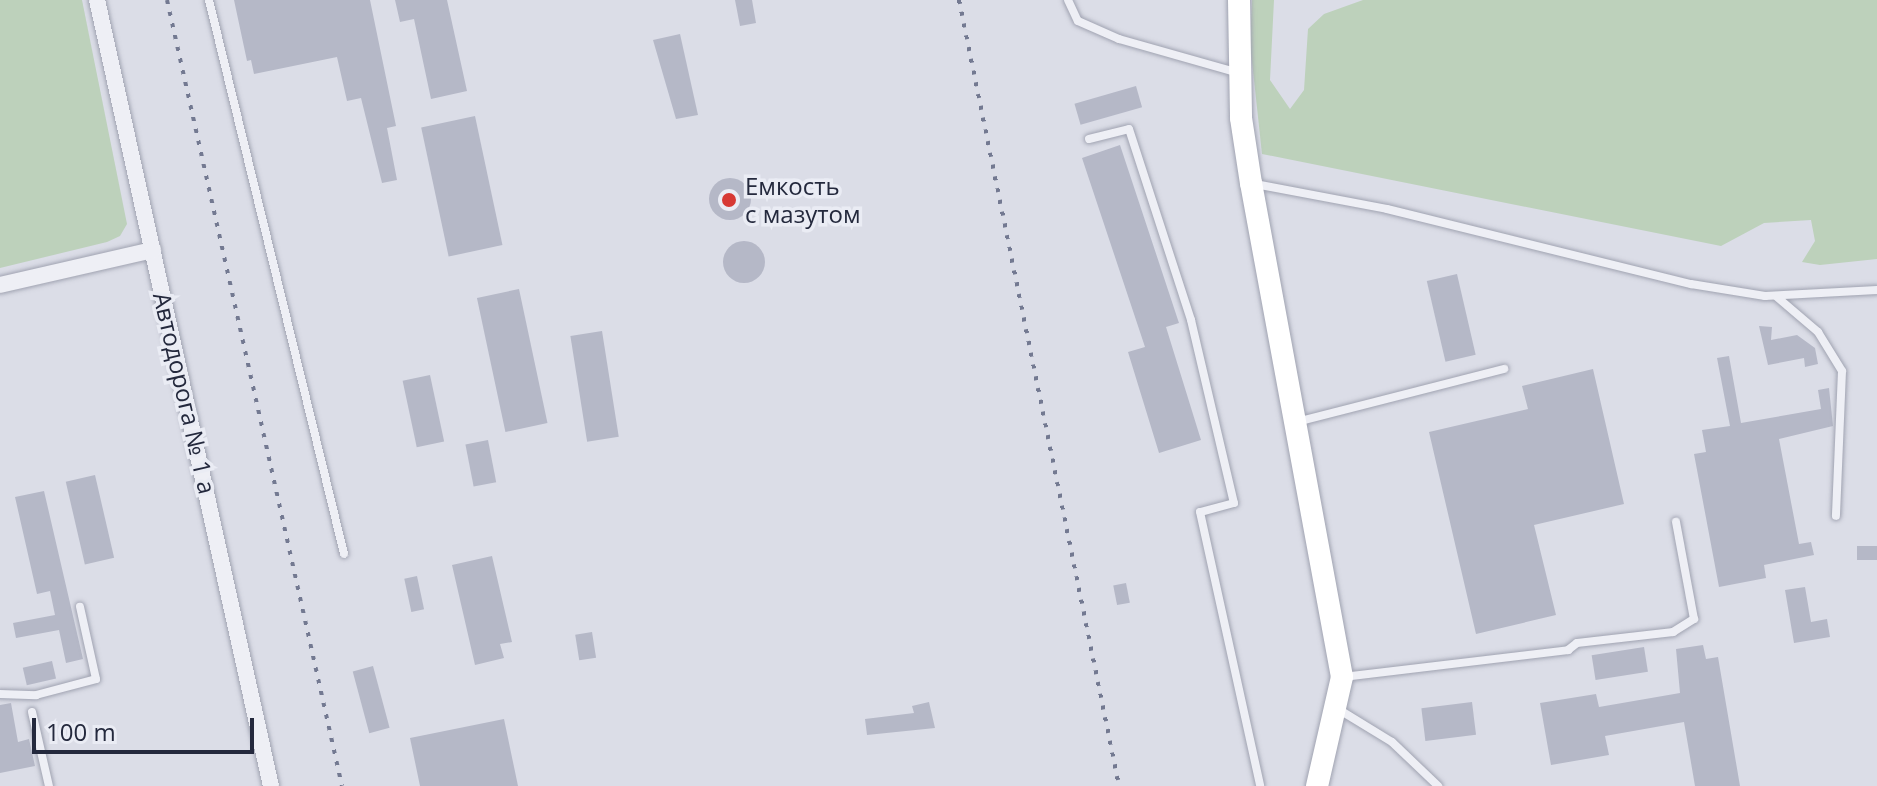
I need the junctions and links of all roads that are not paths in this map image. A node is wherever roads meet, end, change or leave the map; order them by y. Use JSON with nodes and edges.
{"nodes":[{"id":1,"x":97,"y":0,"type":"edge"},
{"id":2,"x":209,"y":0,"type":"edge"},
{"id":3,"x":1068,"y":0,"type":"edge"},
{"id":4,"x":1239,"y":0,"type":"edge"},
{"id":5,"x":1240,"y":74,"type":"junction"},
{"id":6,"x":1089,"y":139,"type":"dead end"},
{"id":7,"x":1251,"y":183,"type":"junction"},
{"id":8,"x":153,"y":250,"type":"junction"},
{"id":9,"x":0,"y":285,"type":"edge"},
{"id":10,"x":1877,"y":290,"type":"edge"},
{"id":11,"x":1776,"y":296,"type":"junction"},
{"id":12,"x":1504,"y":369,"type":"dead end"},
{"id":13,"x":1296,"y":423,"type":"junction"},
{"id":14,"x":1836,"y":516,"type":"dead end"},
{"id":15,"x":1676,"y":522,"type":"dead end"},
{"id":16,"x":344,"y":554,"type":"dead end"},
{"id":17,"x":80,"y":607,"type":"dead end"},
{"id":18,"x":1342,"y":677,"type":"junction"},
{"id":19,"x":0,"y":694,"type":"edge"},
{"id":20,"x":1338,"y":709,"type":"junction"},
{"id":21,"x":32,"y":712,"type":"dead end"},
{"id":22,"x":49,"y":786,"type":"edge"},
{"id":23,"x":271,"y":786,"type":"edge"},
{"id":24,"x":1260,"y":786,"type":"edge"},
{"id":25,"x":1317,"y":786,"type":"edge"},
{"id":26,"x":1438,"y":786,"type":"edge"}],
"edges":[{"from":1,"to":8,"type":"street","name":"Автодорога № 1 а"},
{"from":2,"to":16,"type":"lane"},
{"from":3,"to":5,"type":"lane"},
{"from":4,"to":5,"type":"street"},
{"from":5,"to":7,"type":"street"},
{"from":6,"to":24,"type":"lane"},
{"from":7,"to":11,"type":"lane"},
{"from":7,"to":13,"type":"street"},
{"from":8,"to":9,"type":"street"},
{"from":8,"to":23,"type":"street","name":"Автодорога № 1 а"},
{"from":10,"to":11,"type":"lane"},
{"from":11,"to":14,"type":"lane"},
{"from":12,"to":13,"type":"lane"},
{"from":13,"to":18,"type":"street"},
{"from":15,"to":18,"type":"lane"},
{"from":17,"to":19,"type":"lane"},
{"from":18,"to":20,"type":"street"},
{"from":20,"to":25,"type":"street"},
{"from":20,"to":26,"type":"lane"},
{"from":21,"to":22,"type":"lane"}]}
